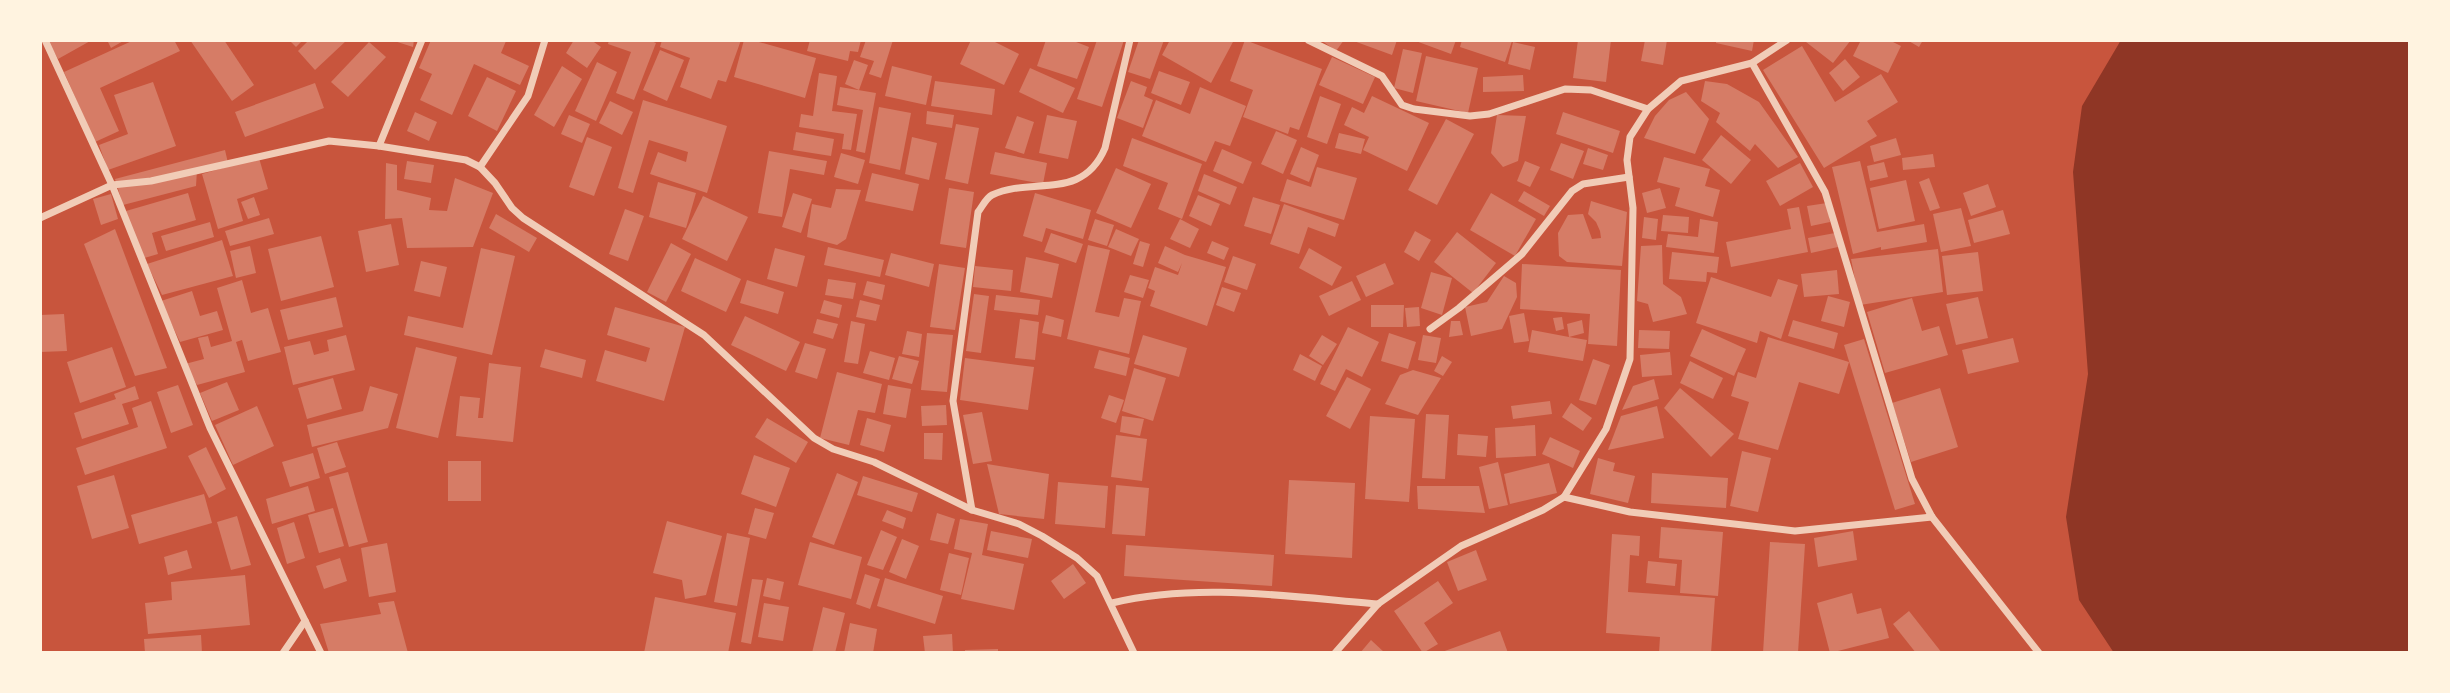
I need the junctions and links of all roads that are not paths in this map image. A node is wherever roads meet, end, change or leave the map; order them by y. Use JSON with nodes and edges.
{"nodes":[{"id":1,"x":45,"y":40,"type":"edge"},
{"id":2,"x":422,"y":40,"type":"edge"},
{"id":3,"x":545,"y":40,"type":"edge"},
{"id":4,"x":1130,"y":40,"type":"edge"},
{"id":5,"x":1307,"y":40,"type":"edge"},
{"id":6,"x":1787,"y":40,"type":"edge"},
{"id":7,"x":1752,"y":63,"type":"junction"},
{"id":8,"x":1648,"y":109,"type":"junction"},
{"id":9,"x":379,"y":146,"type":"junction"},
{"id":10,"x":480,"y":167,"type":"junction"},
{"id":11,"x":1629,"y":177,"type":"junction"},
{"id":12,"x":112,"y":185,"type":"junction"},
{"id":13,"x":40,"y":218,"type":"edge"},
{"id":14,"x":1430,"y":329,"type":"dead end"},
{"id":15,"x":1564,"y":497,"type":"junction"},
{"id":16,"x":972,"y":510,"type":"junction"},
{"id":17,"x":1933,"y":517,"type":"junction"},
{"id":18,"x":1112,"y":603,"type":"junction"},
{"id":19,"x":1378,"y":604,"type":"junction"},
{"id":20,"x":305,"y":621,"type":"junction"},
{"id":21,"x":283,"y":653,"type":"edge"},
{"id":22,"x":321,"y":653,"type":"edge"},
{"id":23,"x":1134,"y":653,"type":"edge"},
{"id":24,"x":1335,"y":653,"type":"edge"},
{"id":25,"x":2039,"y":653,"type":"edge"}],
"edges":[{"from":1,"to":12,"type":"street"},
{"from":2,"to":9,"type":"street"},
{"from":3,"to":10,"type":"street"},
{"from":4,"to":16,"type":"street"},
{"from":5,"to":8,"type":"street"},
{"from":6,"to":7,"type":"street"},
{"from":7,"to":8,"type":"street"},
{"from":7,"to":17,"type":"street"},
{"from":8,"to":11,"type":"street"},
{"from":9,"to":10,"type":"street"},
{"from":9,"to":12,"type":"street"},
{"from":10,"to":16,"type":"street"},
{"from":11,"to":14,"type":"street"},
{"from":11,"to":15,"type":"street"},
{"from":12,"to":13,"type":"street"},
{"from":12,"to":20,"type":"street"},
{"from":15,"to":17,"type":"street"},
{"from":15,"to":19,"type":"street"},
{"from":16,"to":18,"type":"street"},
{"from":17,"to":25,"type":"street"},
{"from":18,"to":19,"type":"street"},
{"from":18,"to":23,"type":"street"},
{"from":19,"to":24,"type":"street"},
{"from":20,"to":21,"type":"street"},
{"from":20,"to":22,"type":"street"}]}
